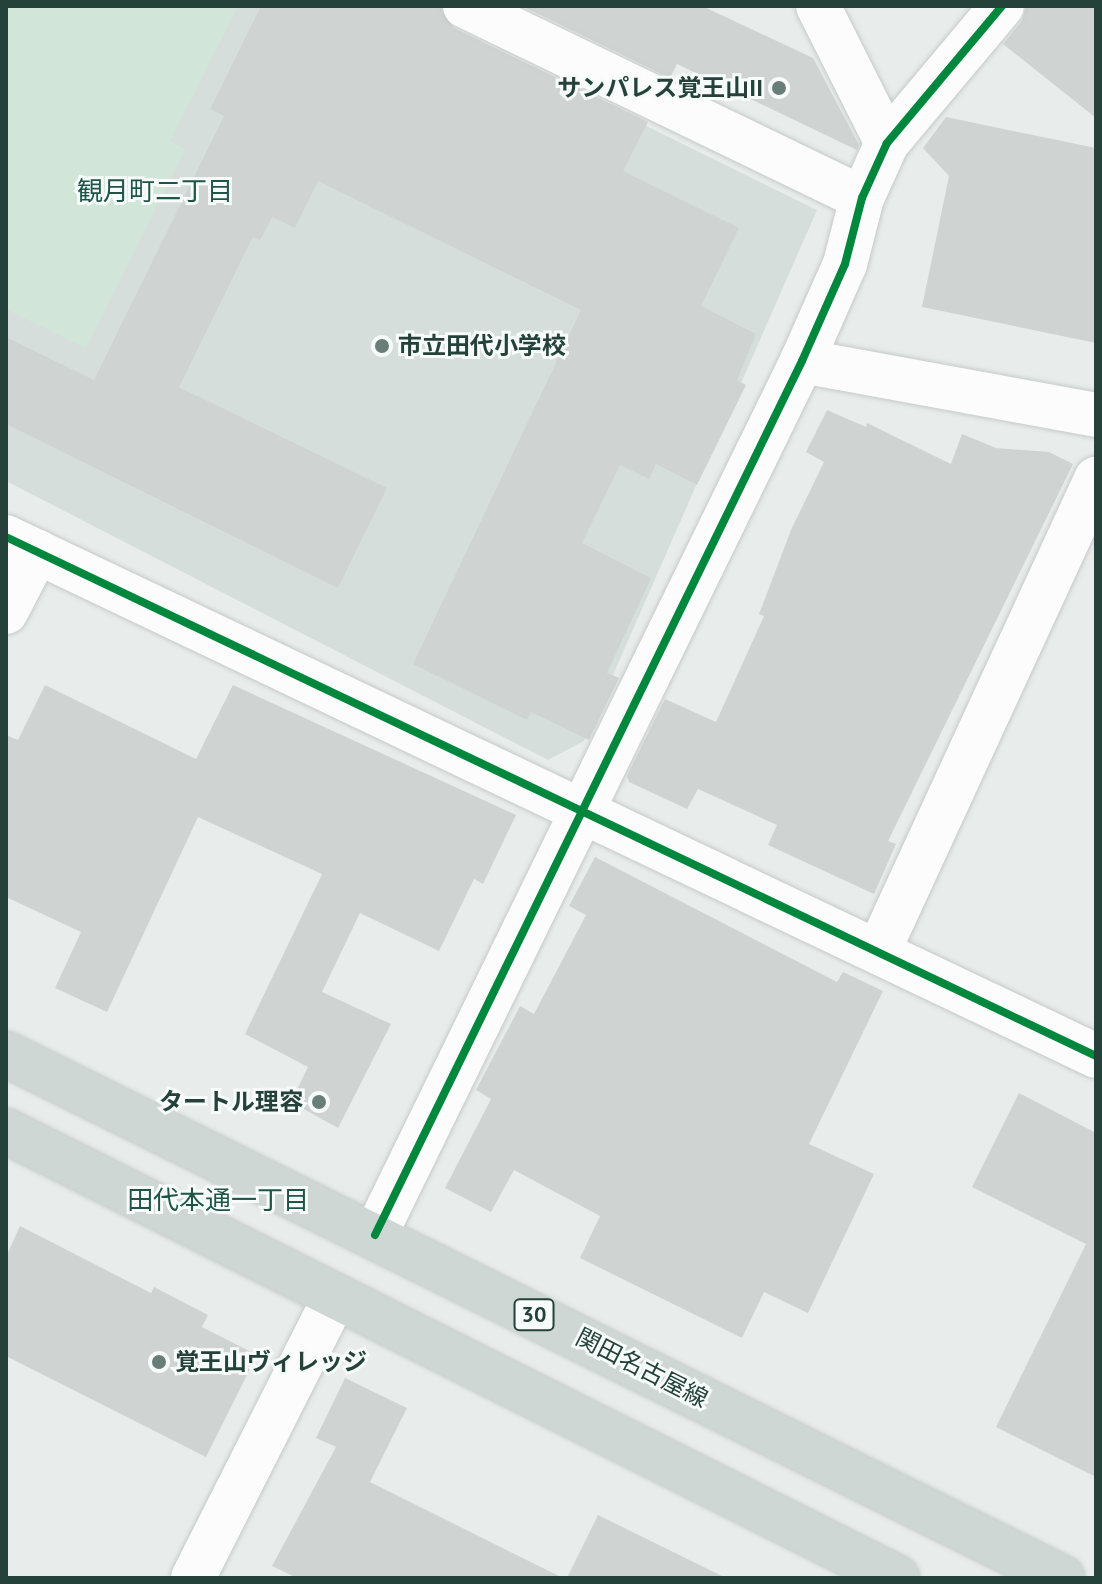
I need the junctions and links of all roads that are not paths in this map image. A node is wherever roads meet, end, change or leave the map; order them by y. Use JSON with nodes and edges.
{"nodes":[{"id":1,"x":465,"y":6,"type":"edge"},
{"id":2,"x":818,"y":6,"type":"edge"},
{"id":3,"x":1002,"y":6,"type":"edge"},
{"id":4,"x":887,"y":143,"type":"junction"},
{"id":5,"x":862,"y":198,"type":"junction"},
{"id":6,"x":802,"y":361,"type":"junction"},
{"id":7,"x":1096,"y":415,"type":"edge"},
{"id":8,"x":1096,"y":479,"type":"edge"},
{"id":9,"x":22,"y":545,"type":"edge"},
{"id":10,"x":6,"y":612,"type":"edge"},
{"id":11,"x":583,"y":811,"type":"junction"},
{"id":12,"x":879,"y":950,"type":"junction"},
{"id":13,"x":6,"y":1054,"type":"edge"},
{"id":14,"x":1096,"y":1056,"type":"edge"},
{"id":15,"x":6,"y":1131,"type":"edge"},
{"id":16,"x":375,"y":1235,"type":"junction"},
{"id":17,"x":335,"y":1297,"type":"junction"},
{"id":18,"x":193,"y":1578,"type":"edge"},
{"id":19,"x":897,"y":1578,"type":"edge"},
{"id":20,"x":1062,"y":1578,"type":"edge"}],
"edges":[{"from":1,"to":5,"type":"street"},
{"from":2,"to":4,"type":"street"},
{"from":3,"to":4,"type":"street"},
{"from":4,"to":5,"type":"street"},
{"from":5,"to":6,"type":"street"},
{"from":6,"to":7,"type":"street"},
{"from":6,"to":11,"type":"street"},
{"from":8,"to":12,"type":"street"},
{"from":9,"to":10,"type":"street"},
{"from":9,"to":11,"type":"street"},
{"from":11,"to":12,"type":"street"},
{"from":11,"to":16,"type":"street"},
{"from":12,"to":14,"type":"street"},
{"from":13,"to":16,"type":"main road","name":"関田名古屋線","number":"30"},
{"from":15,"to":17,"type":"main road"},
{"from":16,"to":20,"type":"main road","name":"関田名古屋線","number":"30"},
{"from":17,"to":18,"type":"street"},
{"from":17,"to":19,"type":"main road"}]}
